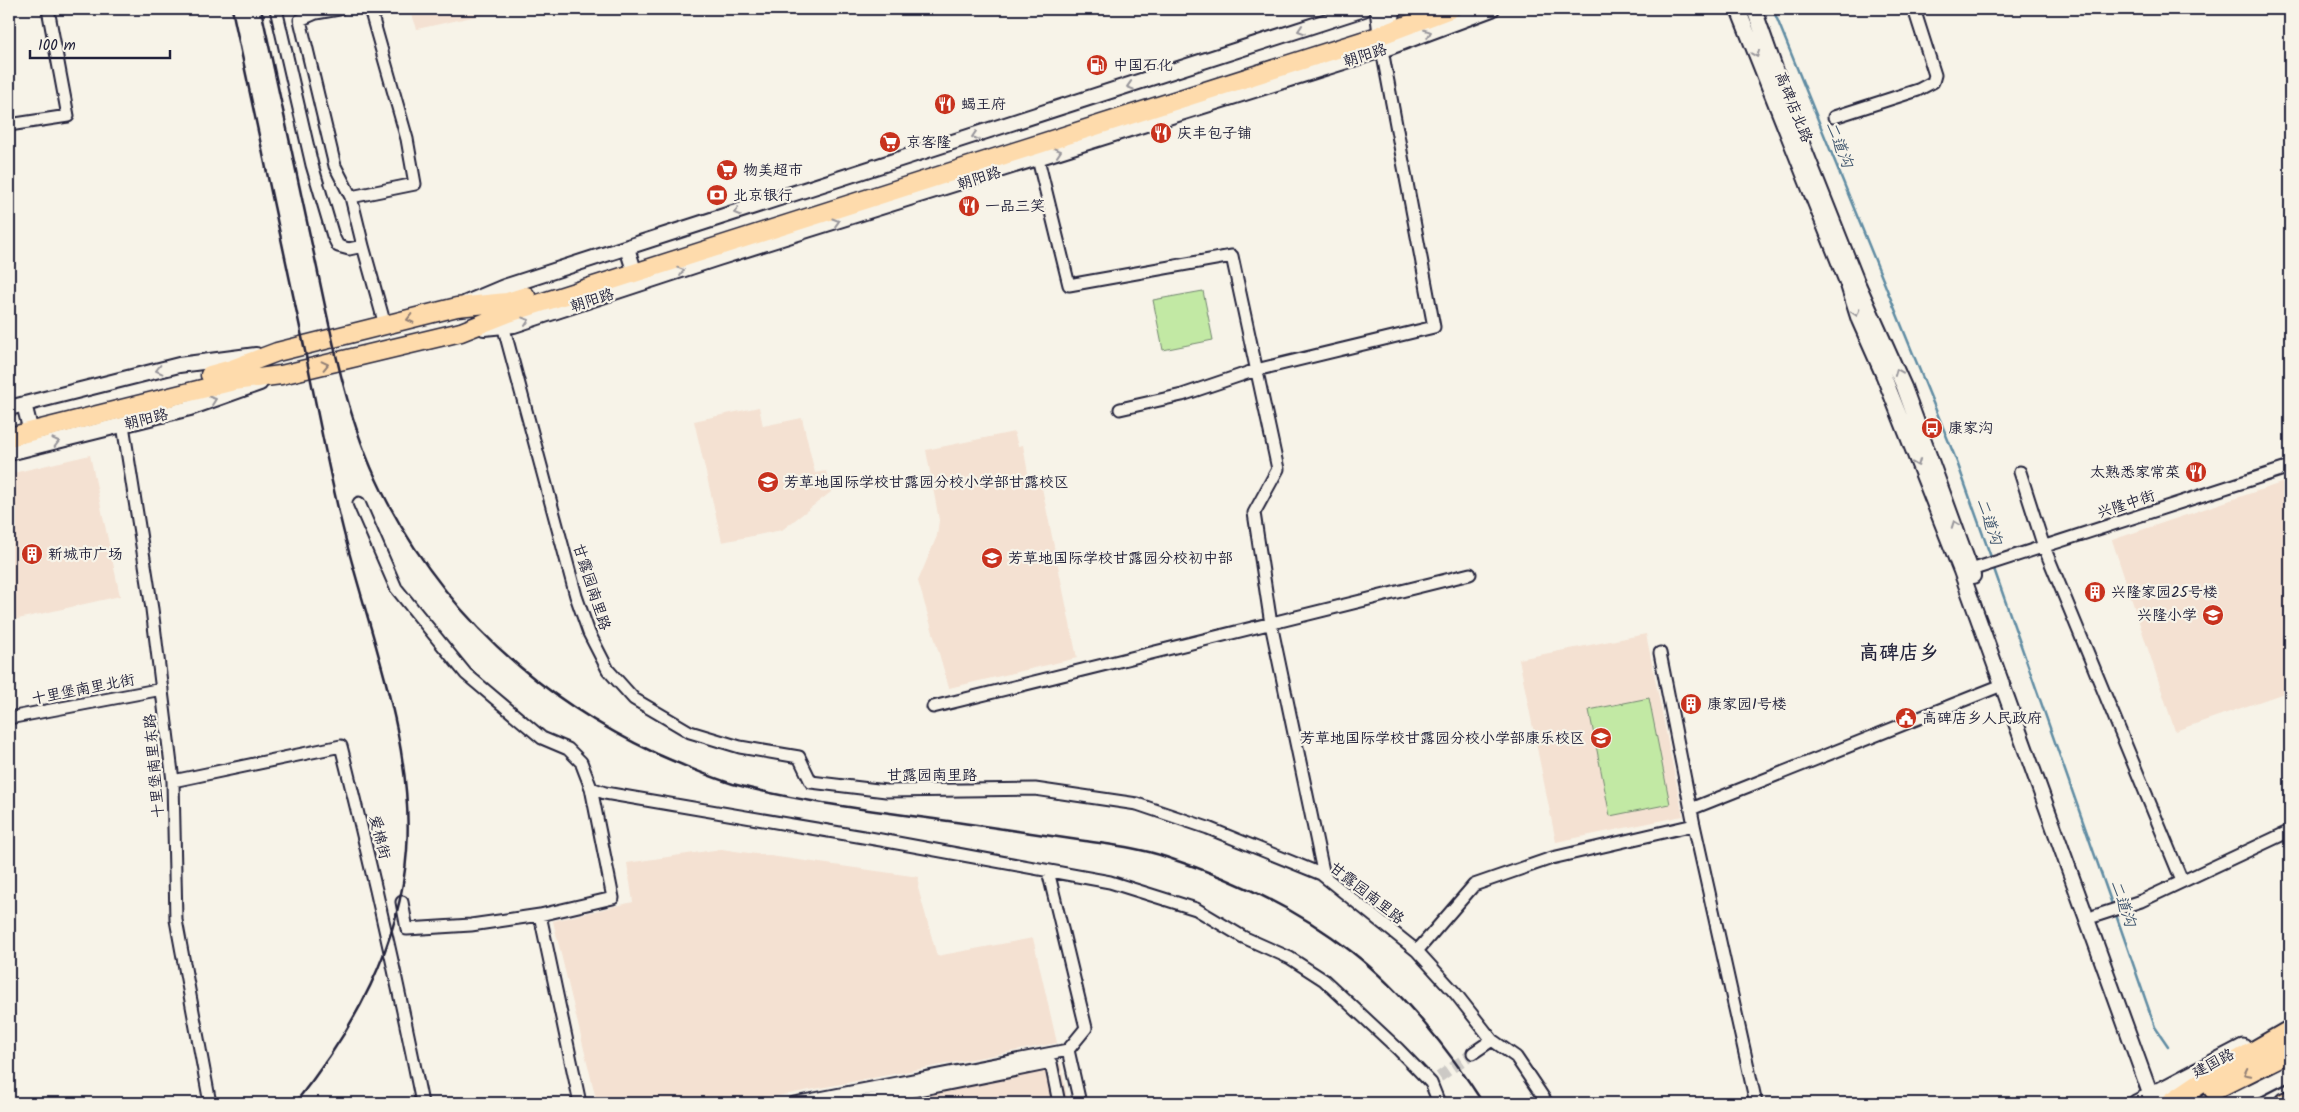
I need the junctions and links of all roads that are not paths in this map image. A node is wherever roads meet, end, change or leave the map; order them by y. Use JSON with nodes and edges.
{"nodes":[{"id":1,"x":48,"y":9,"type":"edge"},
{"id":2,"x":276,"y":9,"type":"edge"},
{"id":3,"x":339,"y":9,"type":"edge"},
{"id":4,"x":370,"y":9,"type":"edge"},
{"id":5,"x":1364,"y":9,"type":"edge"},
{"id":6,"x":1416,"y":9,"type":"edge"},
{"id":7,"x":1450,"y":9,"type":"edge"},
{"id":8,"x":1492,"y":9,"type":"edge"},
{"id":9,"x":1738,"y":9,"type":"edge"},
{"id":10,"x":1754,"y":9,"type":"edge"},
{"id":11,"x":1914,"y":9,"type":"edge"},
{"id":12,"x":1385,"y":25,"type":"edge"},
{"id":13,"x":1834,"y":117,"type":"dead end"},
{"id":14,"x":9,"y":126,"type":"edge"},
{"id":15,"x":1038,"y":159,"type":"junction"},
{"id":16,"x":351,"y":197,"type":"junction"},
{"id":17,"x":1825,"y":214,"type":"junction"},
{"id":18,"x":363,"y":246,"type":"junction"},
{"id":19,"x":633,"y":267,"type":"junction"},
{"id":20,"x":385,"y":325,"type":"junction"},
{"id":21,"x":503,"y":325,"type":"junction"},
{"id":22,"x":461,"y":332,"type":"junction"},
{"id":23,"x":1256,"y":370,"type":"junction"},
{"id":24,"x":281,"y":375,"type":"junction"},
{"id":25,"x":9,"y":408,"type":"edge"},
{"id":26,"x":1120,"y":409,"type":"dead end"},
{"id":27,"x":9,"y":425,"type":"edge"},
{"id":28,"x":123,"y":425,"type":"junction"},
{"id":29,"x":29,"y":426,"type":"junction"},
{"id":30,"x":9,"y":437,"type":"edge"},
{"id":31,"x":9,"y":453,"type":"edge"},
{"id":32,"x":2290,"y":468,"type":"edge"},
{"id":33,"x":2020,"y":472,"type":"dead end"},
{"id":34,"x":359,"y":503,"type":"dead end"},
{"id":35,"x":2044,"y":546,"type":"junction"},
{"id":36,"x":1973,"y":570,"type":"junction"},
{"id":37,"x":1470,"y":574,"type":"dead end"},
{"id":38,"x":1271,"y":624,"type":"junction"},
{"id":39,"x":1660,"y":654,"type":"dead end"},
{"id":40,"x":2002,"y":685,"type":"junction"},
{"id":41,"x":162,"y":689,"type":"junction"},
{"id":42,"x":933,"y":707,"type":"dead end"},
{"id":43,"x":9,"y":718,"type":"edge"},
{"id":44,"x":173,"y":781,"type":"junction"},
{"id":45,"x":591,"y":788,"type":"junction"},
{"id":46,"x":1691,"y":808,"type":"junction"},
{"id":47,"x":1694,"y":824,"type":"junction"},
{"id":48,"x":2290,"y":830,"type":"edge"},
{"id":49,"x":1048,"y":871,"type":"junction"},
{"id":50,"x":1324,"y":876,"type":"junction"},
{"id":51,"x":2182,"y":881,"type":"junction"},
{"id":52,"x":402,"y":902,"type":"dead end"},
{"id":53,"x":2101,"y":914,"type":"junction"},
{"id":54,"x":540,"y":915,"type":"junction"},
{"id":55,"x":1417,"y":951,"type":"junction"},
{"id":56,"x":2290,"y":1023,"type":"edge"},
{"id":57,"x":2290,"y":1031,"type":"edge"},
{"id":58,"x":1492,"y":1040,"type":"junction"},
{"id":59,"x":1068,"y":1050,"type":"junction"},
{"id":60,"x":2290,"y":1051,"type":"edge"},
{"id":61,"x":1473,"y":1053,"type":"tunnel mouth"},
{"id":62,"x":2160,"y":1097,"type":"edge"},
{"id":63,"x":2290,"y":1101,"type":"edge"},
{"id":64,"x":210,"y":1103,"type":"edge"},
{"id":65,"x":422,"y":1103,"type":"edge"},
{"id":66,"x":580,"y":1103,"type":"edge"},
{"id":67,"x":794,"y":1103,"type":"edge"},
{"id":68,"x":854,"y":1103,"type":"edge"},
{"id":69,"x":1059,"y":1103,"type":"edge"},
{"id":70,"x":1080,"y":1103,"type":"edge"},
{"id":71,"x":1439,"y":1103,"type":"edge"},
{"id":72,"x":1547,"y":1103,"type":"edge"},
{"id":73,"x":1756,"y":1103,"type":"edge"},
{"id":74,"x":2136,"y":1103,"type":"edge"},
{"id":75,"x":2186,"y":1103,"type":"edge"},
{"id":76,"x":2285,"y":1103,"type":"edge"}],
"edges":[{"from":1,"to":14,"type":"street"},
{"from":2,"to":18,"type":"street"},
{"from":3,"to":16,"type":"street"},
{"from":4,"to":16,"type":"street"},
{"from":5,"to":19,"type":"street","name":"朝阳路","one_way":true},
{"from":6,"to":12,"type":"highway","name":"朝阳路"},
{"from":7,"to":12,"type":"highway","name":"朝阳路"},
{"from":12,"to":8,"type":"street","name":"朝阳路","one_way":true},
{"from":9,"to":17,"type":"street","name":"高碑店北路","one_way":true},
{"from":10,"to":17,"type":"street","name":"高碑店北路"},
{"from":11,"to":13,"type":"street"},
{"from":15,"to":12,"type":"street","name":"朝阳路","one_way":true},
{"from":12,"to":19,"type":"highway","name":"朝阳路"},
{"from":12,"to":23,"type":"street"},
{"from":19,"to":15,"type":"street","name":"朝阳路","one_way":true},
{"from":15,"to":23,"type":"street"},
{"from":16,"to":18,"type":"street"},
{"from":36,"to":17,"type":"street","one_way":true},
{"from":17,"to":40,"type":"street","one_way":true},
{"from":18,"to":20,"type":"street"},
{"from":19,"to":20,"type":"highway","name":"朝阳路","one_way":true},
{"from":21,"to":19,"type":"street","name":"朝阳路","one_way":true},
{"from":19,"to":22,"type":"highway","name":"朝阳路"},
{"from":20,"to":29,"type":"highway","name":"朝阳路","one_way":true},
{"from":21,"to":22,"type":"street","name":"朝阳路"},
{"from":21,"to":50,"type":"street","name":"甘露园南里路"},
{"from":24,"to":22,"type":"highway","name":"朝阳路","one_way":true},
{"from":23,"to":26,"type":"street"},
{"from":23,"to":38,"type":"street"},
{"from":28,"to":24,"type":"street","name":"朝阳路","one_way":true},
{"from":24,"to":29,"type":"highway","name":"朝阳路"},
{"from":25,"to":29,"type":"street","name":"朝阳路"},
{"from":27,"to":29,"type":"highway","name":"朝阳路"},
{"from":29,"to":28,"type":"street","name":"朝阳路","one_way":true},
{"from":28,"to":41,"type":"street","name":"十里堡南里东路"},
{"from":29,"to":30,"type":"highway","name":"朝阳路"},
{"from":29,"to":31,"type":"street","name":"朝阳路"},
{"from":32,"to":35,"type":"street","name":"兴隆中街"},
{"from":33,"to":35,"type":"street"},
{"from":34,"to":45,"type":"street"},
{"from":35,"to":36,"type":"street","name":"兴隆中街"},
{"from":35,"to":51,"type":"street"},
{"from":36,"to":53,"type":"street"},
{"from":37,"to":38,"type":"street"},
{"from":38,"to":42,"type":"street"},
{"from":38,"to":50,"type":"street"},
{"from":39,"to":46,"type":"street"},
{"from":40,"to":46,"type":"street"},
{"from":40,"to":62,"type":"street"},
{"from":41,"to":43,"type":"street","name":"十里堡南里北街"},
{"from":41,"to":44,"type":"street","name":"十里堡南里东路"},
{"from":44,"to":64,"type":"street","name":"十里堡南里东路"},
{"from":44,"to":65,"type":"street","name":"爱棉街"},
{"from":45,"to":49,"type":"street"},
{"from":45,"to":54,"type":"street"},
{"from":46,"to":47,"type":"street"},
{"from":47,"to":55,"type":"street"},
{"from":47,"to":73,"type":"street"},
{"from":48,"to":51,"type":"street"},
{"from":49,"to":59,"type":"street"},
{"from":49,"to":71,"type":"street"},
{"from":50,"to":55,"type":"street","name":"甘露园南里路"},
{"from":51,"to":53,"type":"street"},
{"from":52,"to":54,"type":"street"},
{"from":53,"to":62,"type":"street"},
{"from":54,"to":66,"type":"street"},
{"from":55,"to":58,"type":"street","name":"甘露园南里路"},
{"from":56,"to":62,"type":"main road","name":"建国路"},
{"from":57,"to":62,"type":"highway"},
{"from":58,"to":61,"type":"street"},
{"from":58,"to":72,"type":"street","name":"甘露园南里路"},
{"from":59,"to":67,"type":"street"},
{"from":59,"to":70,"type":"street"},
{"from":60,"to":75,"type":"highway","one_way":true},
{"from":62,"to":74,"type":"main road","name":"建国路"},
{"from":63,"to":76,"type":"highway"},
{"from":68,"to":69,"type":"street"}]}
